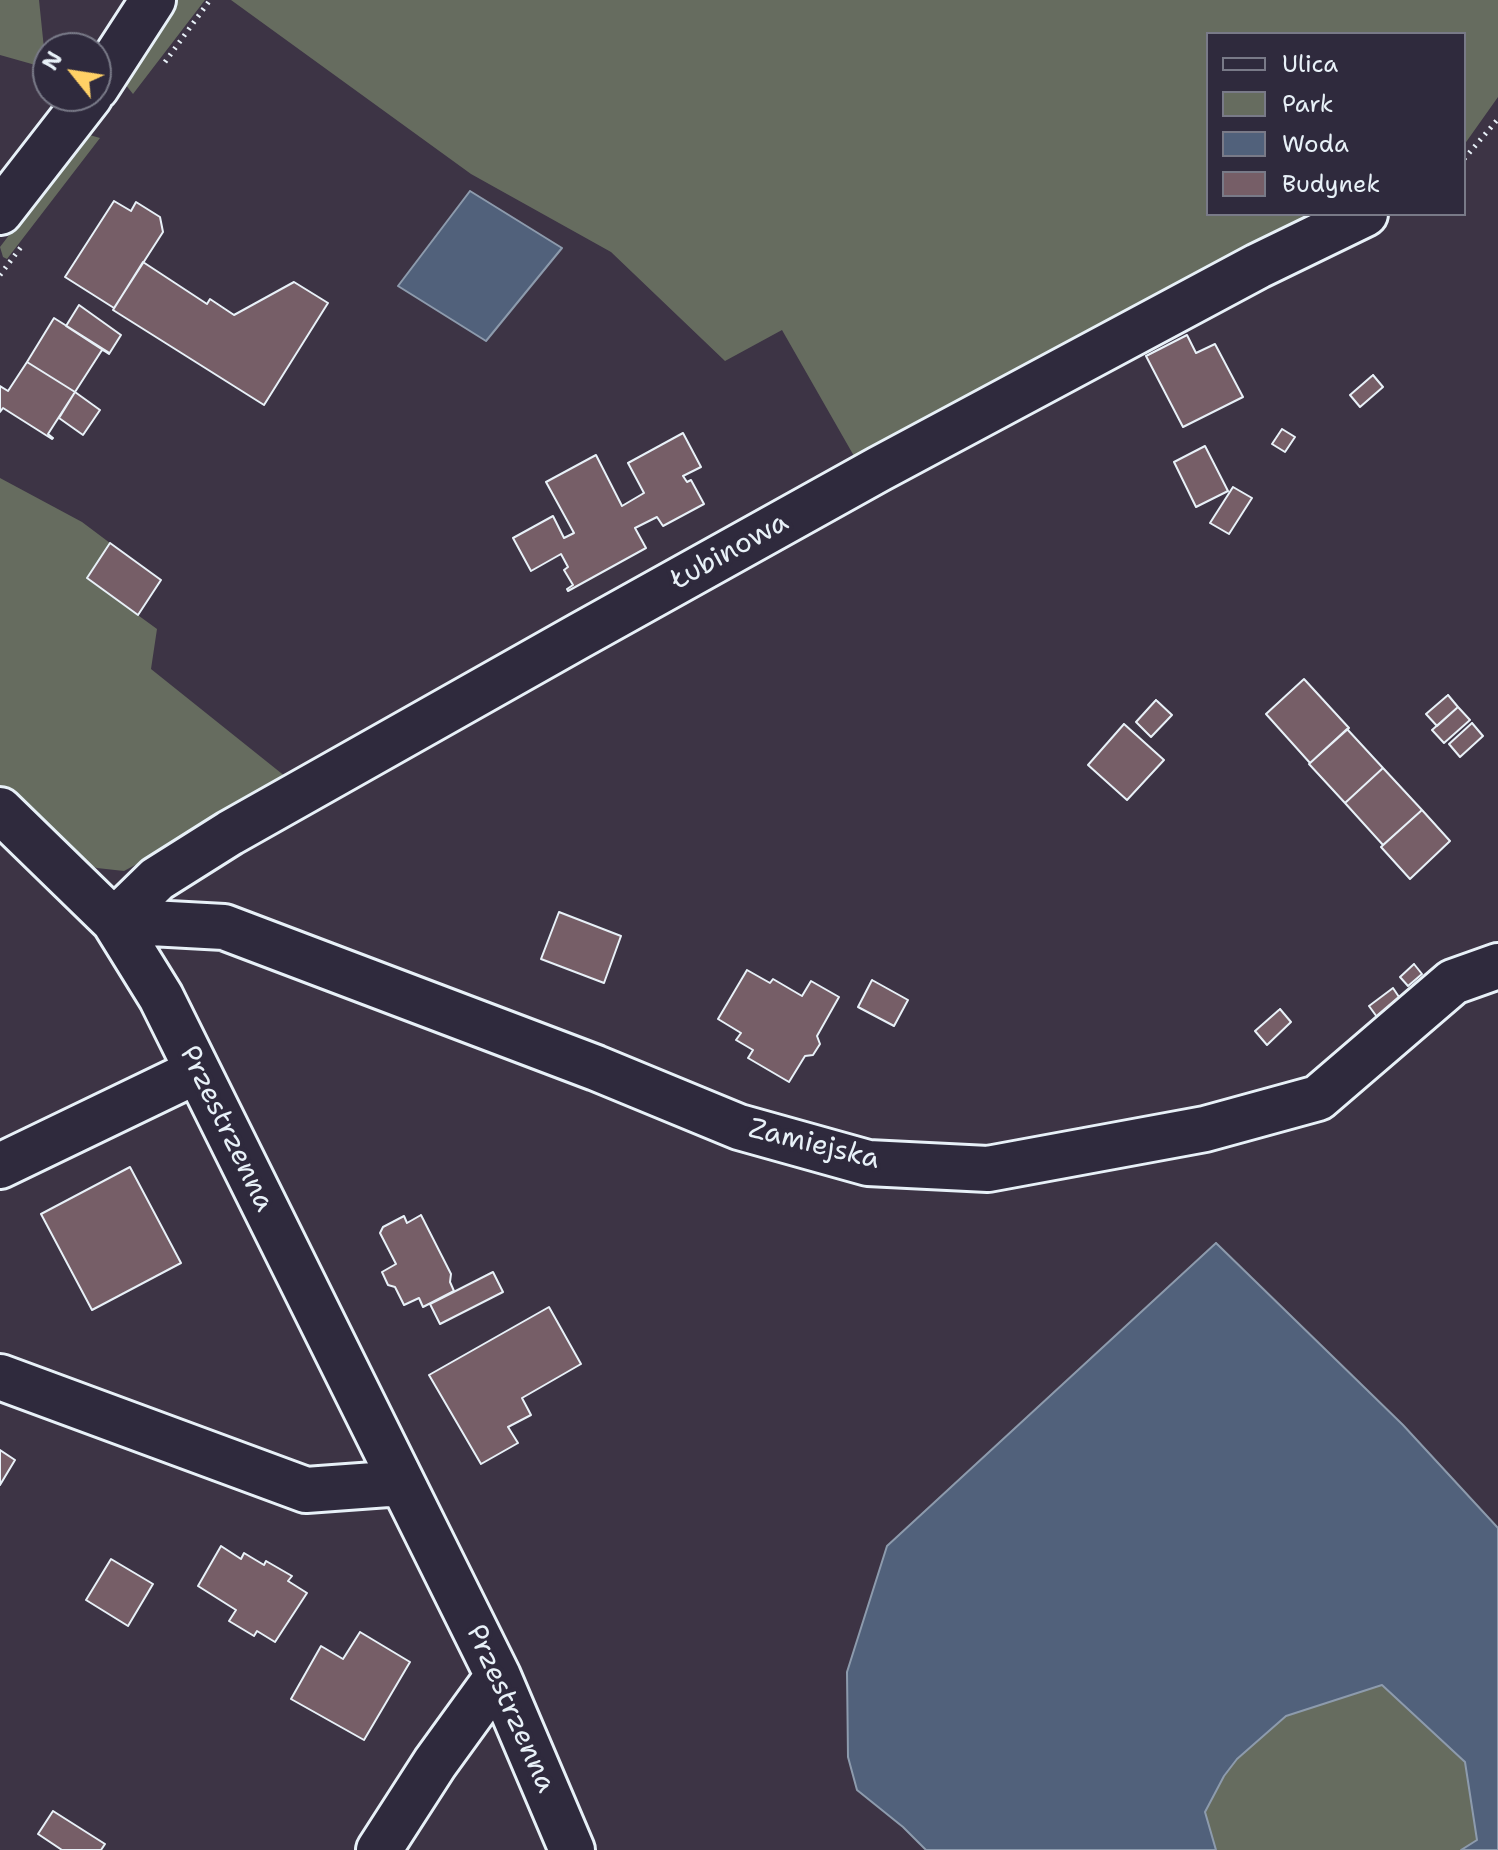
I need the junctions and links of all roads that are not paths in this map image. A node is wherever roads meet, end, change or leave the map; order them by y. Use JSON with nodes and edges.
{"nodes":[{"id":1,"x":153,"y":0,"type":"edge"},
{"id":2,"x":112,"y":63,"type":"edge"},
{"id":3,"x":78,"y":112,"type":"edge"},
{"id":4,"x":0,"y":212,"type":"edge"},
{"id":5,"x":1361,"y":216,"type":"edge"},
{"id":6,"x":0,"y":810,"type":"edge"},
{"id":7,"x":114,"y":921,"type":"junction"},
{"id":8,"x":1498,"y":966,"type":"edge"},
{"id":9,"x":197,"y":1071,"type":"junction"},
{"id":10,"x":0,"y":1166,"type":"edge"},
{"id":11,"x":0,"y":1377,"type":"edge"},
{"id":12,"x":402,"y":1483,"type":"junction"},
{"id":13,"x":498,"y":1676,"type":"junction"},
{"id":14,"x":379,"y":1850,"type":"edge"},
{"id":15,"x":572,"y":1850,"type":"edge"}],
"edges":[{"from":1,"to":2,"type":"street"},
{"from":3,"to":4,"type":"street"},
{"from":5,"to":7,"type":"street","name":"Łubinowa"},
{"from":6,"to":7,"type":"street","name":"Przestrzenna"},
{"from":7,"to":8,"type":"street","name":"Zamiejska"},
{"from":7,"to":9,"type":"street","name":"Przestrzenna"},
{"from":9,"to":10,"type":"street"},
{"from":9,"to":12,"type":"street","name":"Przestrzenna"},
{"from":11,"to":12,"type":"street"},
{"from":12,"to":13,"type":"street","name":"Przestrzenna"},
{"from":13,"to":14,"type":"street"},
{"from":13,"to":15,"type":"street","name":"Przestrzenna"}]}
